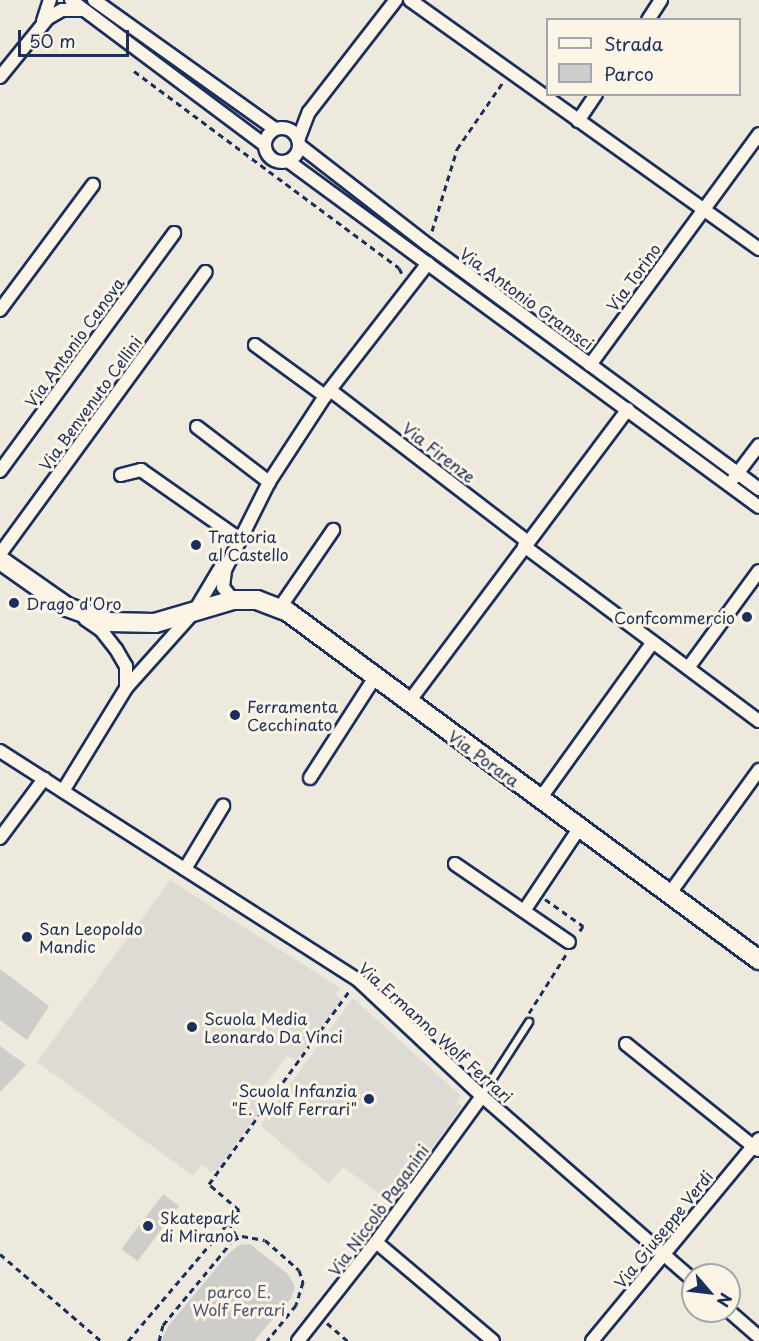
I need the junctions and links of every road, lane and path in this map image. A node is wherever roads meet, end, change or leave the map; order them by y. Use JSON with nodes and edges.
{"nodes":[{"id":1,"x":50,"y":0,"type":"edge"},
{"id":2,"x":70,"y":0,"type":"edge"},
{"id":3,"x":94,"y":0,"type":"edge"},
{"id":4,"x":396,"y":0,"type":"edge"},
{"id":5,"x":410,"y":0,"type":"edge"},
{"id":6,"x":661,"y":0,"type":"edge"},
{"id":7,"x":85,"y":10,"type":"junction"},
{"id":8,"x":649,"y":18,"type":"edge"},
{"id":9,"x":41,"y":24,"type":"junction"},
{"id":10,"x":134,"y":71,"type":"dead end"},
{"id":11,"x":510,"y":74,"type":"junction"},
{"id":12,"x":0,"y":77,"type":"edge"},
{"id":13,"x":595,"y":96,"type":"edge"},
{"id":14,"x":309,"y":111,"type":"junction"},
{"id":15,"x":578,"y":121,"type":"junction"},
{"id":16,"x":280,"y":128,"type":"junction"},
{"id":17,"x":759,"y":134,"type":"edge"},
{"id":18,"x":298,"y":142,"type":"junction"},
{"id":19,"x":265,"y":145,"type":"junction"},
{"id":20,"x":288,"y":161,"type":"junction"},
{"id":21,"x":93,"y":185,"type":"dead end"},
{"id":22,"x":703,"y":208,"type":"junction"},
{"id":23,"x":174,"y":233,"type":"dead end"},
{"id":24,"x":428,"y":245,"type":"junction"},
{"id":25,"x":759,"y":249,"type":"edge"},
{"id":26,"x":428,"y":263,"type":"junction"},
{"id":27,"x":206,"y":272,"type":"dead end"},
{"id":28,"x":400,"y":279,"type":"dead end"},
{"id":29,"x":0,"y":310,"type":"edge"},
{"id":30,"x":255,"y":345,"type":"dead end"},
{"id":31,"x":590,"y":365,"type":"junction"},
{"id":32,"x":328,"y":393,"type":"junction"},
{"id":33,"x":628,"y":409,"type":"junction"},
{"id":34,"x":196,"y":427,"type":"dead end"},
{"id":35,"x":759,"y":445,"type":"edge"},
{"id":36,"x":0,"y":471,"type":"edge"},
{"id":37,"x":738,"y":473,"type":"junction"},
{"id":38,"x":121,"y":475,"type":"dead end"},
{"id":39,"x":269,"y":482,"type":"junction"},
{"id":40,"x":728,"y":484,"type":"junction"},
{"id":41,"x":759,"y":489,"type":"edge"},
{"id":42,"x":759,"y":507,"type":"edge"},
{"id":43,"x":333,"y":531,"type":"dead end"},
{"id":44,"x":237,"y":542,"type":"junction"},
{"id":45,"x":525,"y":543,"type":"junction"},
{"id":46,"x":0,"y":554,"type":"edge"},
{"id":47,"x":0,"y":560,"type":"edge"},
{"id":48,"x":759,"y":571,"type":"edge"},
{"id":49,"x":233,"y":600,"type":"junction"},
{"id":50,"x":67,"y":607,"type":"junction"},
{"id":51,"x":279,"y":609,"type":"junction"},
{"id":52,"x":194,"y":612,"type":"junction"},
{"id":53,"x":653,"y":642,"type":"junction"},
{"id":54,"x":688,"y":668,"type":"junction"},
{"id":55,"x":375,"y":677,"type":"junction"},
{"id":56,"x":126,"y":688,"type":"junction"},
{"id":57,"x":408,"y":703,"type":"junction"},
{"id":58,"x":759,"y":722,"type":"edge"},
{"id":59,"x":0,"y":751,"type":"edge"},
{"id":60,"x":759,"y":770,"type":"edge"},
{"id":61,"x":44,"y":778,"type":"junction"},
{"id":62,"x":310,"y":778,"type":"dead end"},
{"id":63,"x":63,"y":791,"type":"junction"},
{"id":64,"x":540,"y":799,"type":"junction"},
{"id":65,"x":223,"y":806,"type":"dead end"},
{"id":66,"x":580,"y":827,"type":"junction"},
{"id":67,"x":0,"y":838,"type":"edge"},
{"id":68,"x":455,"y":864,"type":"dead end"},
{"id":69,"x":185,"y":869,"type":"junction"},
{"id":70,"x":669,"y":893,"type":"junction"},
{"id":71,"x":524,"y":910,"type":"junction"},
{"id":72,"x":568,"y":942,"type":"dead end"},
{"id":73,"x":759,"y":960,"type":"edge"},
{"id":74,"x":357,"y":980,"type":"junction"},
{"id":75,"x":529,"y":1022,"type":"dead end"},
{"id":76,"x":626,"y":1044,"type":"dead end"},
{"id":77,"x":482,"y":1096,"type":"junction"},
{"id":78,"x":757,"y":1145,"type":"edge"},
{"id":79,"x":229,"y":1222,"type":"junction"},
{"id":80,"x":237,"y":1238,"type":"junction"},
{"id":81,"x":376,"y":1242,"type":"junction"},
{"id":82,"x":0,"y":1254,"type":"edge"},
{"id":83,"x":663,"y":1255,"type":"junction"},
{"id":84,"x":681,"y":1270,"type":"edge"},
{"id":85,"x":319,"y":1316,"type":"junction"},
{"id":86,"x":741,"y":1321,"type":"edge"},
{"id":87,"x":759,"y":1336,"type":"edge"},
{"id":88,"x":101,"y":1341,"type":"edge"},
{"id":89,"x":128,"y":1341,"type":"edge"},
{"id":90,"x":159,"y":1341,"type":"edge"},
{"id":91,"x":267,"y":1341,"type":"edge"},
{"id":92,"x":298,"y":1341,"type":"edge"},
{"id":93,"x":348,"y":1341,"type":"edge"},
{"id":94,"x":493,"y":1341,"type":"edge"},
{"id":95,"x":592,"y":1341,"type":"edge"}],
"edges":[{"from":1,"to":9,"type":"street"},
{"from":2,"to":7,"type":"street"},
{"from":3,"to":16,"type":"street"},
{"from":4,"to":14,"type":"street"},
{"from":5,"to":11,"type":"street"},
{"from":6,"to":8,"type":"street"},
{"from":7,"to":9,"type":"street"},
{"from":7,"to":19,"type":"street"},
{"from":9,"to":12,"type":"street"},
{"from":10,"to":28,"type":"path"},
{"from":11,"to":15,"type":"street"},
{"from":11,"to":24,"type":"path"},
{"from":13,"to":15,"type":"street"},
{"from":14,"to":16,"type":"street"},
{"from":14,"to":18,"type":"street"},
{"from":15,"to":22,"type":"street"},
{"from":16,"to":18,"type":"street"},
{"from":16,"to":19,"type":"street"},
{"from":17,"to":22,"type":"street","name":"Via Torino"},
{"from":18,"to":20,"type":"street"},
{"from":18,"to":24,"type":"street","name":"Via Antonio Gramsci"},
{"from":19,"to":20,"type":"street"},
{"from":20,"to":26,"type":"street","name":"Via Antonio Gramsci"},
{"from":21,"to":29,"type":"street"},
{"from":22,"to":25,"type":"street"},
{"from":22,"to":31,"type":"street","name":"Via Torino"},
{"from":23,"to":36,"type":"street","name":"Via Antonio Canova"},
{"from":24,"to":31,"type":"street","name":"Via Antonio Gramsci"},
{"from":26,"to":32,"type":"street"},
{"from":26,"to":33,"type":"street","name":"Via Antonio Gramsci"},
{"from":27,"to":46,"type":"street","name":"Via Benvenuto Cellini"},
{"from":30,"to":32,"type":"street","name":"Via Firenze"},
{"from":31,"to":37,"type":"street","name":"Via Antonio Gramsci"},
{"from":32,"to":39,"type":"street"},
{"from":32,"to":45,"type":"street","name":"Via Firenze"},
{"from":33,"to":40,"type":"street","name":"Via Antonio Gramsci"},
{"from":33,"to":45,"type":"street"},
{"from":34,"to":39,"type":"street"},
{"from":35,"to":37,"type":"street"},
{"from":37,"to":40,"type":"street"},
{"from":37,"to":41,"type":"street","name":"Via Antonio Gramsci"},
{"from":38,"to":44,"type":"street"},
{"from":39,"to":44,"type":"street"},
{"from":40,"to":42,"type":"street","name":"Via Antonio Gramsci"},
{"from":43,"to":51,"type":"street"},
{"from":44,"to":49,"type":"street"},
{"from":44,"to":52,"type":"street"},
{"from":45,"to":53,"type":"street","name":"Via Firenze"},
{"from":45,"to":57,"type":"street"},
{"from":47,"to":50,"type":"street","name":"Via Porara"},
{"from":48,"to":54,"type":"street"},
{"from":49,"to":51,"type":"street","name":"Via Porara"},
{"from":49,"to":52,"type":"street","name":"Via Porara"},
{"from":50,"to":52,"type":"street","name":"Via Porara"},
{"from":50,"to":56,"type":"street","name":"Via Porara"},
{"from":51,"to":55,"type":"street","name":"Via Porara"},
{"from":52,"to":56,"type":"street"},
{"from":53,"to":54,"type":"street","name":"Via Firenze"},
{"from":53,"to":64,"type":"street"},
{"from":54,"to":58,"type":"street","name":"Via Firenze"},
{"from":55,"to":57,"type":"street","name":"Via Porara"},
{"from":55,"to":62,"type":"street"},
{"from":56,"to":63,"type":"street"},
{"from":57,"to":64,"type":"street","name":"Via Porara"},
{"from":59,"to":61,"type":"street","name":"Via Ermanno Wolf Ferrari"},
{"from":60,"to":70,"type":"street"},
{"from":61,"to":63,"type":"street","name":"Via Ermanno Wolf Ferrari"},
{"from":61,"to":67,"type":"street"},
{"from":63,"to":69,"type":"street","name":"Via Ermanno Wolf Ferrari"},
{"from":64,"to":66,"type":"street","name":"Via Porara"},
{"from":65,"to":69,"type":"street"},
{"from":66,"to":70,"type":"street","name":"Via Porara"},
{"from":66,"to":71,"type":"street"},
{"from":68,"to":71,"type":"street"},
{"from":69,"to":74,"type":"street","name":"Via Ermanno Wolf Ferrari"},
{"from":70,"to":73,"type":"street","name":"Via Porara"},
{"from":71,"to":72,"type":"street"},
{"from":74,"to":77,"type":"street","name":"Via Ermanno Wolf Ferrari"},
{"from":74,"to":79,"type":"path"},
{"from":75,"to":77,"type":"lane"},
{"from":76,"to":78,"type":"street"},
{"from":77,"to":81,"type":"street","name":"Via Niccolò Paganini"},
{"from":77,"to":83,"type":"street","name":"Via Ermanno Wolf Ferrari"},
{"from":78,"to":83,"type":"street","name":"Via Giuseppe Verdi"},
{"from":79,"to":80,"type":"path"},
{"from":79,"to":89,"type":"path"},
{"from":80,"to":90,"type":"path"},
{"from":80,"to":91,"type":"path"},
{"from":81,"to":85,"type":"street","name":"Via Niccolò Paganini"},
{"from":81,"to":94,"type":"street"},
{"from":82,"to":88,"type":"path"},
{"from":83,"to":84,"type":"street","name":"Via Ermanno Wolf Ferrari"},
{"from":83,"to":95,"type":"street","name":"Via Giuseppe Verdi"},
{"from":85,"to":92,"type":"street","name":"Via Niccolò Paganini"},
{"from":85,"to":93,"type":"path"},
{"from":86,"to":87,"type":"street"}]}
